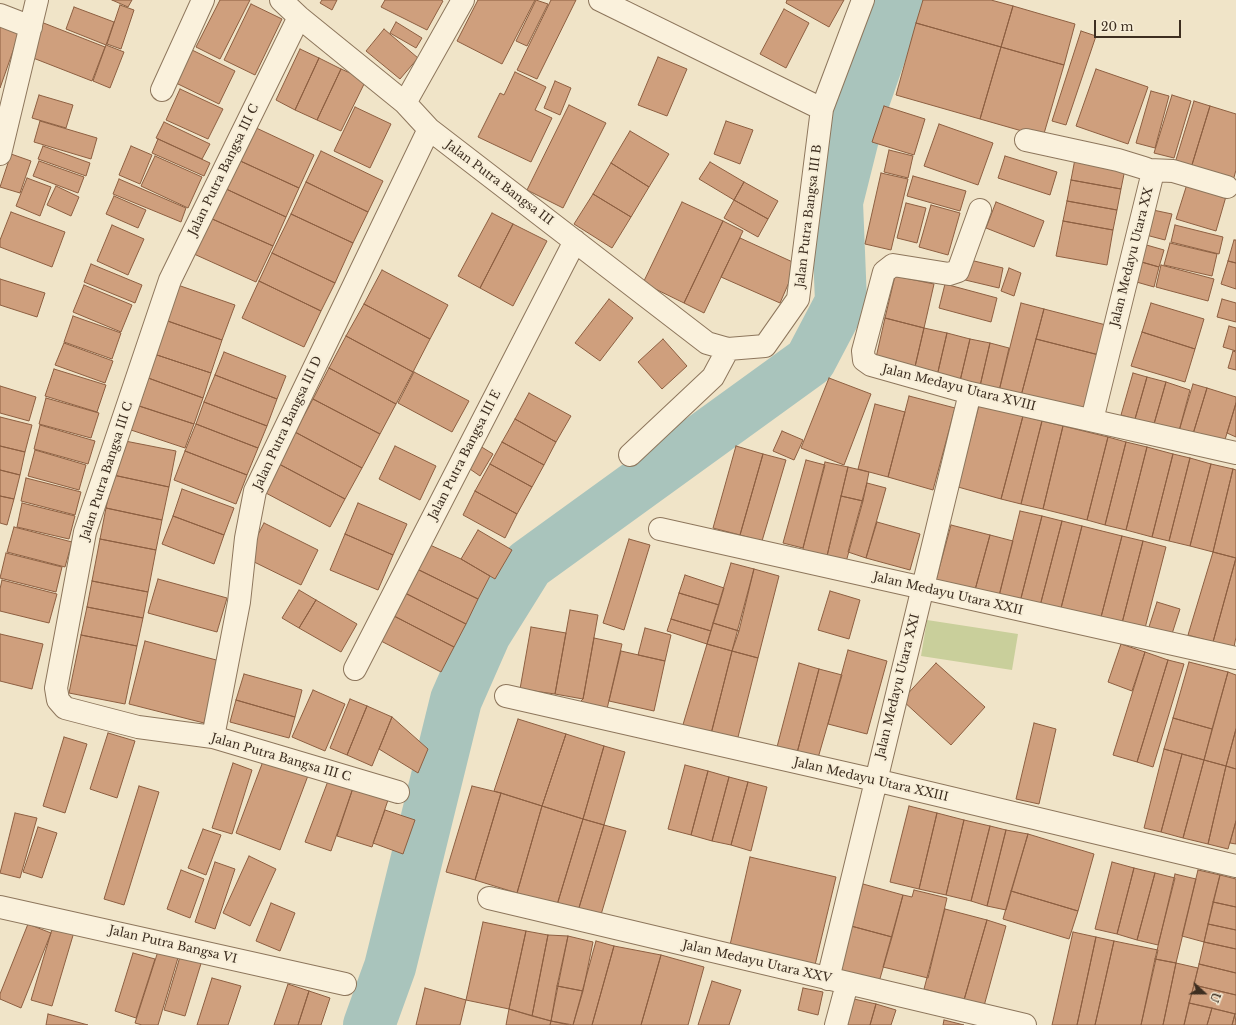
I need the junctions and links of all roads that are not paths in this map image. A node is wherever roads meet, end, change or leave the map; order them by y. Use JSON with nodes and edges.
{"nodes":[{"id":1,"x":37,"y":0,"type":"edge"},
{"id":2,"x":203,"y":0,"type":"edge"},
{"id":3,"x":281,"y":0,"type":"edge"},
{"id":4,"x":463,"y":0,"type":"edge"},
{"id":5,"x":600,"y":0,"type":"edge"},
{"id":6,"x":864,"y":0,"type":"edge"},
{"id":7,"x":0,"y":15,"type":"edge"},
{"id":8,"x":299,"y":17,"type":"junction"},
{"id":9,"x":30,"y":27,"type":"junction"},
{"id":10,"x":162,"y":90,"type":"dead end"},
{"id":11,"x":405,"y":103,"type":"junction"},
{"id":12,"x":822,"y":110,"type":"junction"},
{"id":13,"x":429,"y":129,"type":"junction"},
{"id":14,"x":1026,"y":140,"type":"dead end"},
{"id":15,"x":0,"y":154,"type":"edge"},
{"id":16,"x":1149,"y":170,"type":"junction"},
{"id":17,"x":1227,"y":187,"type":"dead end"},
{"id":18,"x":980,"y":210,"type":"dead end"},
{"id":19,"x":575,"y":241,"type":"junction"},
{"id":20,"x":728,"y":349,"type":"junction"},
{"id":21,"x":970,"y":393,"type":"junction"},
{"id":22,"x":1092,"y":420,"type":"junction"},
{"id":23,"x":1236,"y":453,"type":"edge"},
{"id":24,"x":630,"y":455,"type":"dead end"},
{"id":25,"x":660,"y":529,"type":"dead end"},
{"id":26,"x":922,"y":588,"type":"junction"},
{"id":27,"x":1236,"y":658,"type":"edge"},
{"id":28,"x":355,"y":669,"type":"dead end"},
{"id":29,"x":506,"y":696,"type":"dead end"},
{"id":30,"x":213,"y":737,"type":"junction"},
{"id":31,"x":875,"y":780,"type":"junction"},
{"id":32,"x":398,"y":792,"type":"dead end"},
{"id":33,"x":1236,"y":866,"type":"edge"},
{"id":34,"x":489,"y":898,"type":"dead end"},
{"id":35,"x":0,"y":907,"type":"edge"},
{"id":36,"x":838,"y":982,"type":"junction"},
{"id":37,"x":345,"y":984,"type":"dead end"},
{"id":38,"x":836,"y":1025,"type":"edge"},
{"id":39,"x":1025,"y":1025,"type":"edge"}],
"edges":[{"from":1,"to":9,"type":"street"},
{"from":2,"to":10,"type":"street"},
{"from":3,"to":8,"type":"street","name":"Jalan Putra Bangsa III"},
{"from":4,"to":11,"type":"street"},
{"from":5,"to":12,"type":"street"},
{"from":6,"to":12,"type":"street","name":"Jalan Putra Bangsa III B"},
{"from":7,"to":9,"type":"street"},
{"from":8,"to":11,"type":"street","name":"Jalan Putra Bangsa III"},
{"from":8,"to":30,"type":"street","name":"Jalan Putra Bangsa III C"},
{"from":9,"to":15,"type":"street"},
{"from":11,"to":13,"type":"street","name":"Jalan Putra Bangsa III"},
{"from":12,"to":20,"type":"street","name":"Jalan Putra Bangsa III B"},
{"from":13,"to":19,"type":"street","name":"Jalan Putra Bangsa III"},
{"from":13,"to":30,"type":"street","name":"Jalan Putra Bangsa III D"},
{"from":14,"to":16,"type":"street","name":"Jalan Medayu Utara XX"},
{"from":16,"to":17,"type":"street"},
{"from":16,"to":22,"type":"street","name":"Jalan Medayu Utara XX"},
{"from":18,"to":21,"type":"street","name":"Jalan Medayu Utara XVIII"},
{"from":19,"to":20,"type":"street","name":"Jalan Putra Bangsa III"},
{"from":19,"to":28,"type":"street","name":"Jalan Putra Bangsa III E"},
{"from":20,"to":24,"type":"street"},
{"from":21,"to":22,"type":"street","name":"Jalan Medayu Utara XVIII"},
{"from":21,"to":26,"type":"street","name":"Jalan Medayu Utara XXI"},
{"from":22,"to":23,"type":"street","name":"Jalan Medayu Utara XVIII"},
{"from":25,"to":26,"type":"street","name":"Jalan Medayu Utara XXII"},
{"from":26,"to":27,"type":"street","name":"Jalan Medayu Utara XXII"},
{"from":26,"to":31,"type":"street","name":"Jalan Medayu Utara XXI"},
{"from":29,"to":31,"type":"street","name":"Jalan Medayu Utara XXIII"},
{"from":30,"to":32,"type":"street","name":"Jalan Putra Bangsa III C"},
{"from":31,"to":33,"type":"street","name":"Jalan Medayu Utara XXIII"},
{"from":31,"to":36,"type":"street","name":"Jalan Medayu Utara XXI"},
{"from":34,"to":36,"type":"street","name":"Jalan Medayu Utara XXV"},
{"from":35,"to":37,"type":"street","name":"Jalan Putra Bangsa VI"},
{"from":36,"to":38,"type":"street","name":"Jalan Medayu Utara XXI"},
{"from":36,"to":39,"type":"street","name":"Jalan Medayu Utara XXV"}]}
